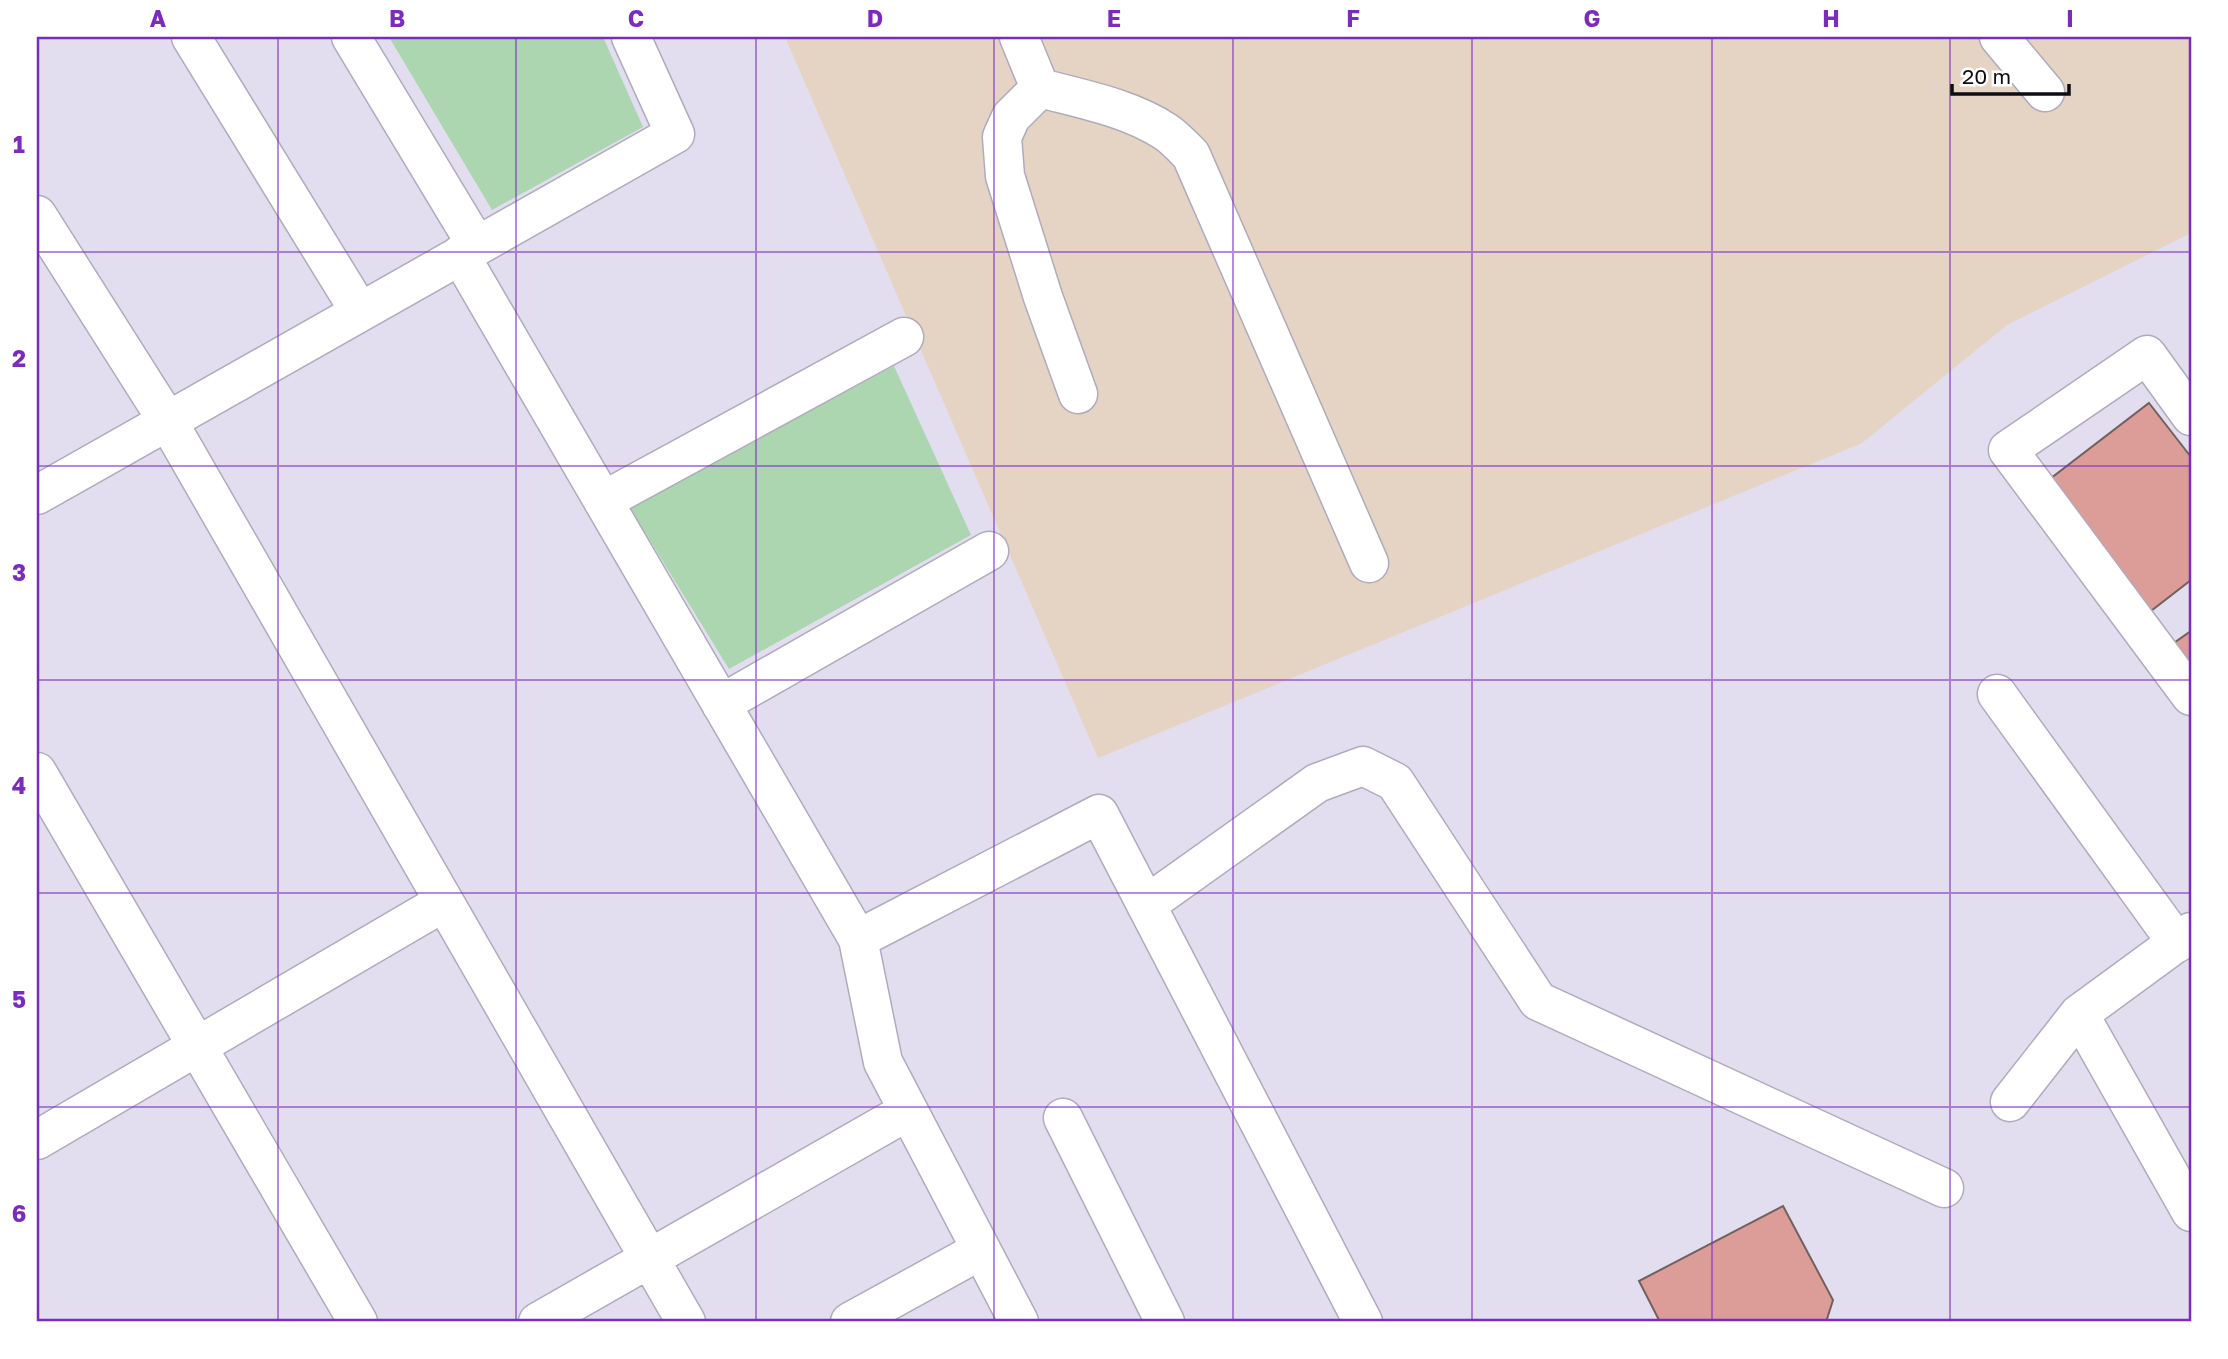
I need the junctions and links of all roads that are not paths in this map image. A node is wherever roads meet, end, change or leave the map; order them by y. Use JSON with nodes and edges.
{"nodes":[{"id":1,"x":191,"y":37,"type":"edge"},
{"id":2,"x":351,"y":37,"type":"edge"},
{"id":3,"x":631,"y":37,"type":"edge"},
{"id":4,"x":1019,"y":37,"type":"edge"},
{"id":5,"x":1999,"y":37,"type":"edge"},
{"id":6,"x":1040,"y":88,"type":"junction"},
{"id":7,"x":2045,"y":92,"type":"dead end"},
{"id":8,"x":37,"y":215,"type":"edge"},
{"id":9,"x":469,"y":251,"type":"junction"},
{"id":10,"x":360,"y":312,"type":"junction"},
{"id":11,"x":904,"y":337,"type":"dead end"},
{"id":12,"x":1078,"y":394,"type":"dead end"},
{"id":13,"x":2191,"y":416,"type":"edge"},
{"id":14,"x":167,"y":420,"type":"junction"},
{"id":15,"x":37,"y":495,"type":"edge"},
{"id":16,"x":603,"y":500,"type":"junction"},
{"id":17,"x":989,"y":551,"type":"dead end"},
{"id":18,"x":1369,"y":563,"type":"dead end"},
{"id":19,"x":1997,"y":694,"type":"dead end"},
{"id":20,"x":2191,"y":696,"type":"edge"},
{"id":21,"x":721,"y":704,"type":"junction"},
{"id":22,"x":37,"y":772,"type":"edge"},
{"id":23,"x":444,"y":902,"type":"junction"},
{"id":24,"x":1146,"y":905,"type":"junction"},
{"id":25,"x":2184,"y":938,"type":"edge"},
{"id":26,"x":858,"y":939,"type":"junction"},
{"id":27,"x":2079,"y":1014,"type":"junction"},
{"id":28,"x":197,"y":1047,"type":"junction"},
{"id":29,"x":2010,"y":1102,"type":"dead end"},
{"id":30,"x":908,"y":1111,"type":"junction"},
{"id":31,"x":1063,"y":1118,"type":"dead end"},
{"id":32,"x":37,"y":1140,"type":"edge"},
{"id":33,"x":1944,"y":1188,"type":"dead end"},
{"id":34,"x":2191,"y":1212,"type":"edge"},
{"id":35,"x":981,"y":1250,"type":"junction"},
{"id":36,"x":649,"y":1259,"type":"junction"},
{"id":37,"x":358,"y":1322,"type":"edge"},
{"id":38,"x":538,"y":1322,"type":"edge"},
{"id":39,"x":686,"y":1322,"type":"edge"},
{"id":40,"x":850,"y":1322,"type":"edge"},
{"id":41,"x":1019,"y":1322,"type":"edge"},
{"id":42,"x":1165,"y":1322,"type":"edge"},
{"id":43,"x":1363,"y":1322,"type":"edge"}],
"edges":[{"from":1,"to":10,"type":"street"},
{"from":2,"to":9,"type":"street"},
{"from":3,"to":9,"type":"street"},
{"from":4,"to":6,"type":"street"},
{"from":5,"to":7,"type":"street"},
{"from":6,"to":12,"type":"street"},
{"from":6,"to":18,"type":"street"},
{"from":8,"to":14,"type":"street"},
{"from":9,"to":10,"type":"street"},
{"from":9,"to":16,"type":"street"},
{"from":10,"to":14,"type":"street"},
{"from":11,"to":16,"type":"street"},
{"from":13,"to":20,"type":"street"},
{"from":14,"to":15,"type":"street"},
{"from":14,"to":23,"type":"street"},
{"from":16,"to":21,"type":"street"},
{"from":17,"to":21,"type":"street"},
{"from":19,"to":25,"type":"street"},
{"from":21,"to":26,"type":"street"},
{"from":22,"to":28,"type":"street"},
{"from":23,"to":28,"type":"street"},
{"from":23,"to":36,"type":"street"},
{"from":24,"to":26,"type":"street"},
{"from":24,"to":33,"type":"street"},
{"from":24,"to":43,"type":"street"},
{"from":25,"to":27,"type":"street"},
{"from":26,"to":30,"type":"street"},
{"from":27,"to":29,"type":"street"},
{"from":27,"to":34,"type":"street"},
{"from":28,"to":32,"type":"street"},
{"from":28,"to":37,"type":"street"},
{"from":30,"to":35,"type":"street"},
{"from":30,"to":36,"type":"street"},
{"from":31,"to":42,"type":"street"},
{"from":35,"to":40,"type":"street"},
{"from":35,"to":41,"type":"street"},
{"from":36,"to":38,"type":"street"},
{"from":36,"to":39,"type":"street"}]}
